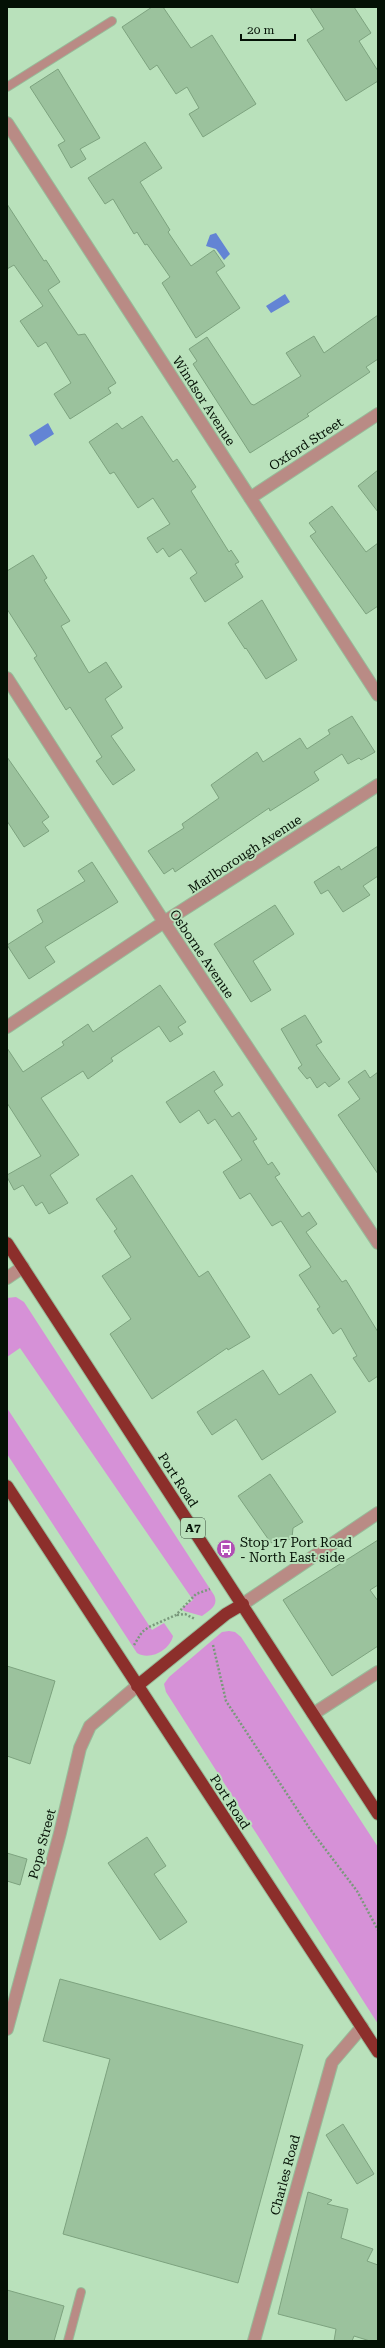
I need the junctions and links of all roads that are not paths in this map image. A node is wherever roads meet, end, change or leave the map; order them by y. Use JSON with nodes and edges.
{"nodes":[{"id":1,"x":112,"y":21,"type":"dead end"},
{"id":2,"x":7,"y":87,"type":"edge"},
{"id":3,"x":7,"y":123,"type":"edge"},
{"id":4,"x":378,"y":414,"type":"edge"},
{"id":5,"x":250,"y":498,"type":"junction"},
{"id":6,"x":7,"y":678,"type":"edge"},
{"id":7,"x":378,"y":694,"type":"edge"},
{"id":8,"x":378,"y":785,"type":"edge"},
{"id":9,"x":164,"y":922,"type":"junction"},
{"id":10,"x":7,"y":1027,"type":"edge"},
{"id":11,"x":7,"y":1242,"type":"edge"},
{"id":12,"x":378,"y":1243,"type":"edge"},
{"id":13,"x":23,"y":1267,"type":"junction"},
{"id":14,"x":7,"y":1278,"type":"edge"},
{"id":15,"x":7,"y":1486,"type":"edge"},
{"id":16,"x":378,"y":1513,"type":"edge"},
{"id":17,"x":243,"y":1604,"type":"junction"},
{"id":18,"x":378,"y":1672,"type":"edge"},
{"id":19,"x":137,"y":1686,"type":"junction"},
{"id":20,"x":312,"y":1714,"type":"junction"},
{"id":21,"x":378,"y":1814,"type":"edge"},
{"id":22,"x":11,"y":2001,"type":"edge"},
{"id":23,"x":362,"y":2027,"type":"junction"},
{"id":24,"x":7,"y":2029,"type":"edge"},
{"id":25,"x":378,"y":2052,"type":"edge"},
{"id":26,"x":81,"y":2292,"type":"dead end"},
{"id":27,"x":68,"y":2341,"type":"edge"},
{"id":28,"x":254,"y":2341,"type":"edge"}],
"edges":[{"from":1,"to":2,"type":"lane"},
{"from":3,"to":5,"type":"street","name":"Windsor Avenue"},
{"from":4,"to":5,"type":"street","name":"Oxford Street"},
{"from":5,"to":7,"type":"street","name":"Windsor Avenue"},
{"from":6,"to":9,"type":"street","name":"Osborne Avenue"},
{"from":8,"to":9,"type":"street","name":"Marlborough Avenue"},
{"from":9,"to":10,"type":"street","name":"Marlborough Avenue"},
{"from":9,"to":12,"type":"street","name":"Osborne Avenue"},
{"from":11,"to":13,"type":"highway","name":"Port Road","number":"A7"},
{"from":13,"to":14,"type":"street"},
{"from":13,"to":17,"type":"highway","name":"Port Road","number":"A7"},
{"from":15,"to":19,"type":"highway","name":"Port Road"},
{"from":16,"to":17,"type":"street"},
{"from":17,"to":19,"type":"highway"},
{"from":17,"to":20,"type":"highway","name":"Port Road","number":"A7"},
{"from":18,"to":20,"type":"street"},
{"from":19,"to":22,"type":"street","name":"Pope Street"},
{"from":19,"to":23,"type":"highway","name":"Port Road"},
{"from":20,"to":21,"type":"highway","name":"Port Road","number":"A7"},
{"from":22,"to":24,"type":"street","name":"Pope Street"},
{"from":23,"to":25,"type":"highway","name":"Port Road"},
{"from":23,"to":28,"type":"street","name":"Charles Road"},
{"from":26,"to":27,"type":"lane"}]}
